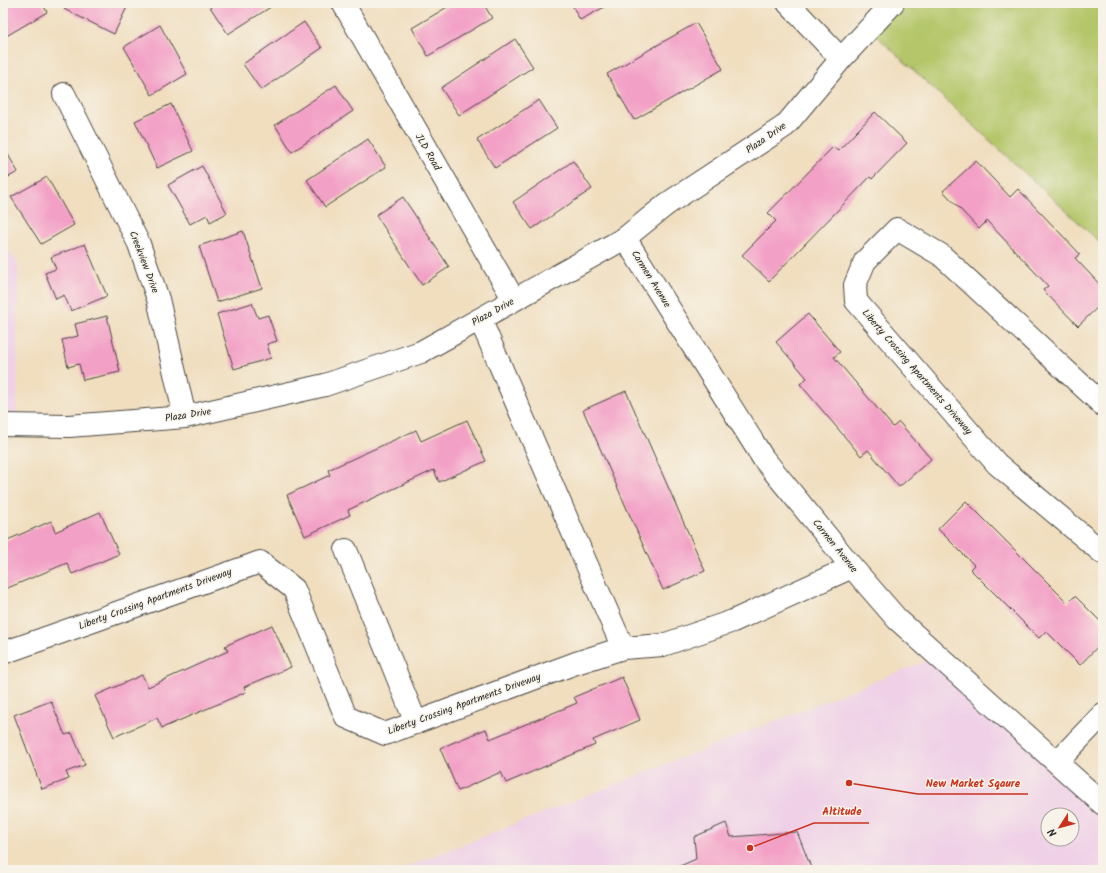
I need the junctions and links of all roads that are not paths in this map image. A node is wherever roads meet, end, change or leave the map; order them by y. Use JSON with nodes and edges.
{"nodes":[{"id":1,"x":343,"y":3,"type":"edge"},
{"id":2,"x":788,"y":3,"type":"edge"},
{"id":3,"x":892,"y":3,"type":"edge"},
{"id":4,"x":841,"y":58,"type":"junction"},
{"id":5,"x":64,"y":94,"type":"dead end"},
{"id":6,"x":625,"y":238,"type":"junction"},
{"id":7,"x":514,"y":300,"type":"junction"},
{"id":8,"x":480,"y":319,"type":"junction"},
{"id":9,"x":1103,"y":404,"type":"edge"},
{"id":10,"x":185,"y":417,"type":"junction"},
{"id":11,"x":3,"y":425,"type":"edge"},
{"id":12,"x":346,"y":550,"type":"dead end"},
{"id":13,"x":1103,"y":554,"type":"edge"},
{"id":14,"x":852,"y":567,"type":"junction"},
{"id":15,"x":623,"y":648,"type":"junction"},
{"id":16,"x":3,"y":653,"type":"edge"},
{"id":17,"x":1103,"y":714,"type":"edge"},
{"id":18,"x":416,"y":723,"type":"junction"},
{"id":19,"x":1057,"y":762,"type":"junction"},
{"id":20,"x":1103,"y":804,"type":"edge"}],
"edges":[{"from":1,"to":7,"type":"street","name":"JLD Road"},
{"from":2,"to":4,"type":"street"},
{"from":3,"to":4,"type":"street","name":"Plaza Drive"},
{"from":4,"to":6,"type":"street","name":"Plaza Drive"},
{"from":5,"to":10,"type":"street","name":"Creekview Drive"},
{"from":6,"to":7,"type":"street","name":"Plaza Drive"},
{"from":6,"to":14,"type":"street","name":"Carmen Avenue"},
{"from":7,"to":8,"type":"street","name":"Plaza Drive"},
{"from":8,"to":10,"type":"street","name":"Plaza Drive"},
{"from":8,"to":15,"type":"street"},
{"from":9,"to":13,"type":"street","name":"Liberty Crossing Apartments Driveway"},
{"from":10,"to":11,"type":"street","name":"Plaza Drive"},
{"from":12,"to":18,"type":"street"},
{"from":14,"to":15,"type":"street","name":"Liberty Crossing Apartments Driveway"},
{"from":14,"to":19,"type":"street","name":"Carmen Avenue"},
{"from":15,"to":18,"type":"street","name":"Liberty Crossing Apartments Driveway"},
{"from":16,"to":18,"type":"street","name":"Liberty Crossing Apartments Driveway"},
{"from":17,"to":19,"type":"street"},
{"from":19,"to":20,"type":"street","name":"Carmen Avenue"}]}
